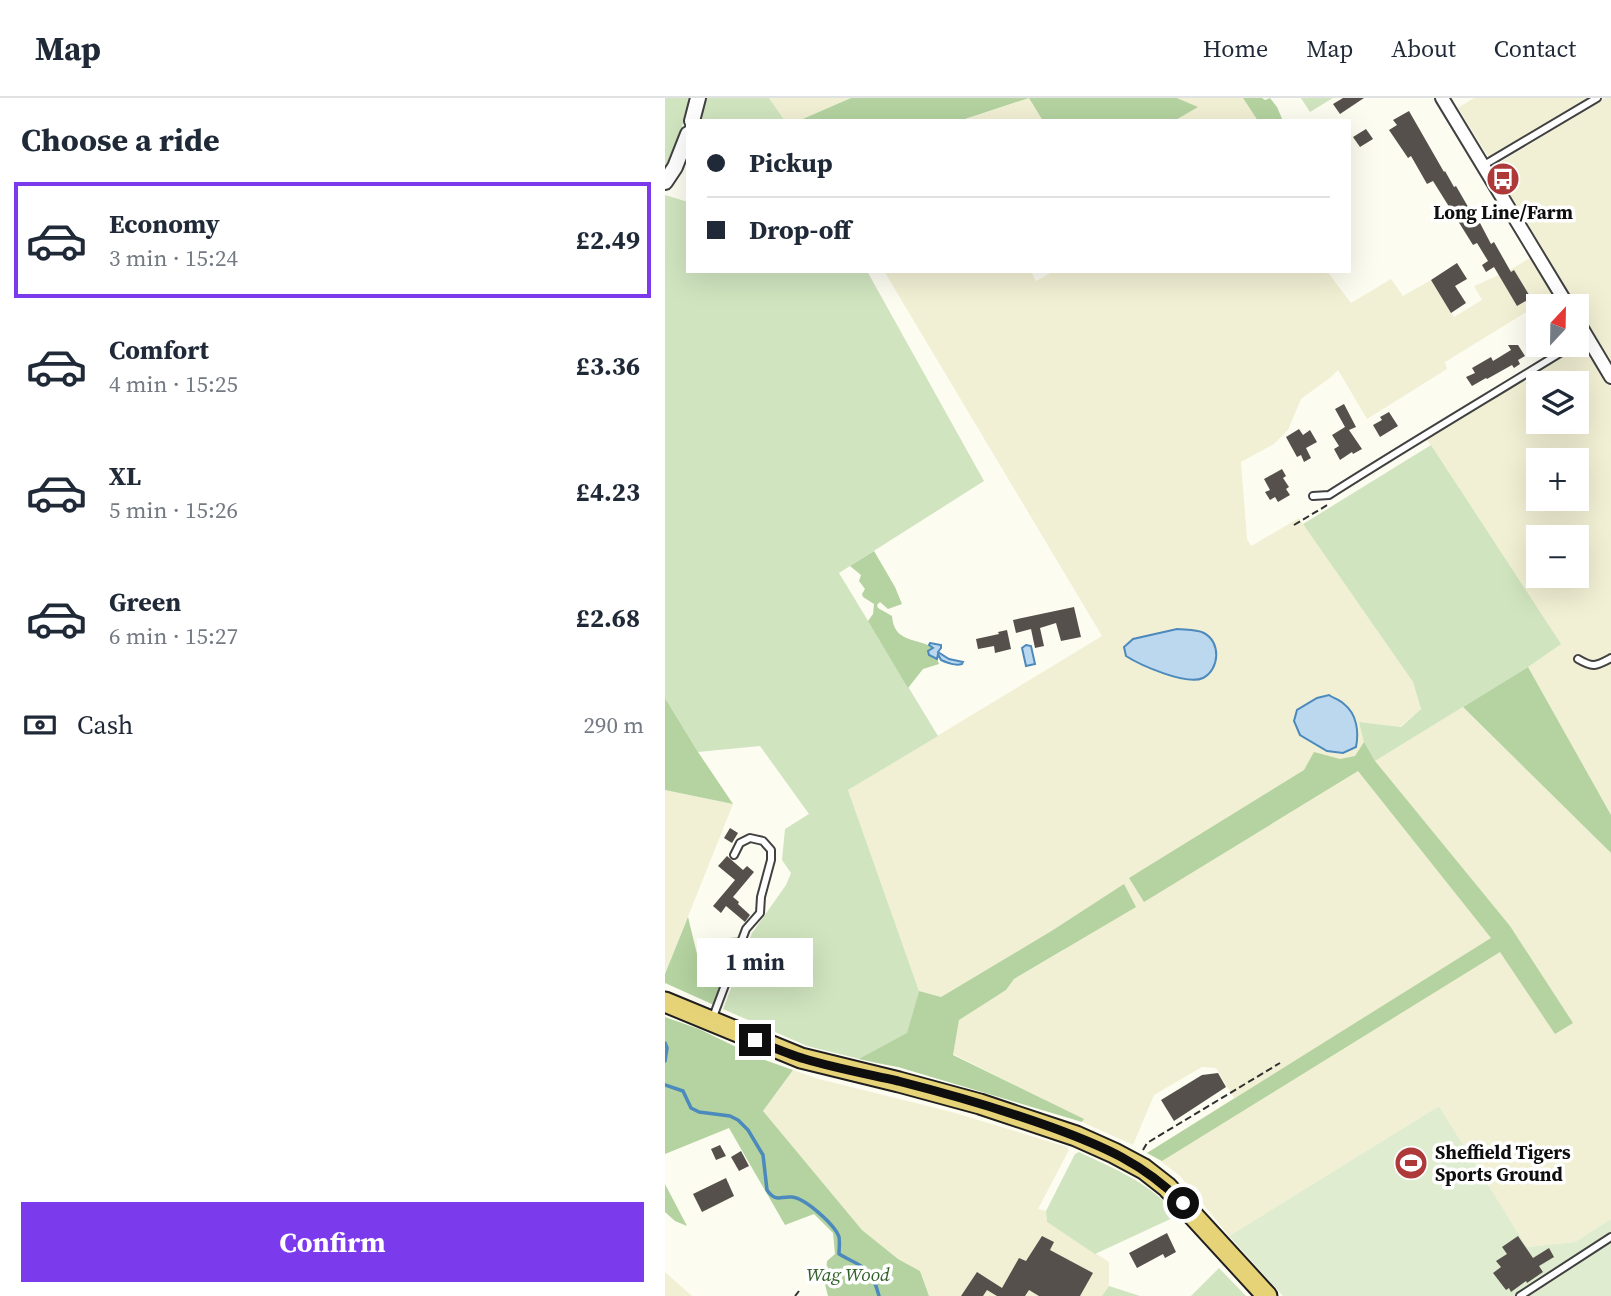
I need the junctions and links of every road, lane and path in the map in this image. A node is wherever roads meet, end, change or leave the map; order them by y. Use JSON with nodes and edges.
{"nodes":[{"id":1,"x":698,"y":98,"type":"edge"},
{"id":2,"x":1443,"y":98,"type":"edge"},
{"id":3,"x":1597,"y":98,"type":"edge"},
{"id":4,"x":693,"y":119,"type":"edge"},
{"id":5,"x":686,"y":139,"type":"edge"},
{"id":6,"x":1484,"y":165,"type":"junction"},
{"id":7,"x":665,"y":182,"type":"edge"},
{"id":8,"x":1561,"y":294,"type":"edge"},
{"id":9,"x":1589,"y":352,"type":"edge"},
{"id":10,"x":1553,"y":357,"type":"edge"},
{"id":11,"x":1611,"y":377,"type":"edge"},
{"id":12,"x":1313,"y":496,"type":"dead end"},
{"id":13,"x":1611,"y":658,"type":"edge"},
{"id":14,"x":1578,"y":659,"type":"dead end"},
{"id":15,"x":734,"y":855,"type":"dead end"},
{"id":16,"x":665,"y":1002,"type":"edge"},
{"id":17,"x":711,"y":1021,"type":"junction"},
{"id":18,"x":1280,"y":1063,"type":"dead end"},
{"id":19,"x":1133,"y":1163,"type":"junction"},
{"id":20,"x":1611,"y":1237,"type":"edge"},
{"id":21,"x":799,"y":1291,"type":"dead end"},
{"id":22,"x":795,"y":1296,"type":"edge"},
{"id":23,"x":1267,"y":1296,"type":"edge"},
{"id":24,"x":1520,"y":1296,"type":"edge"}],
"edges":[{"from":1,"to":4,"type":"street"},
{"from":2,"to":6,"type":"street"},
{"from":3,"to":6,"type":"lane"},
{"from":5,"to":7,"type":"street"},
{"from":6,"to":8,"type":"street"},
{"from":9,"to":11,"type":"street"},
{"from":10,"to":12,"type":"lane"},
{"from":13,"to":14,"type":"lane"},
{"from":15,"to":17,"type":"lane"},
{"from":16,"to":17,"type":"main road"},
{"from":17,"to":19,"type":"main road"},
{"from":18,"to":19,"type":"path"},
{"from":19,"to":23,"type":"main road"},
{"from":20,"to":24,"type":"lane"},
{"from":21,"to":22,"type":"path"}]}
